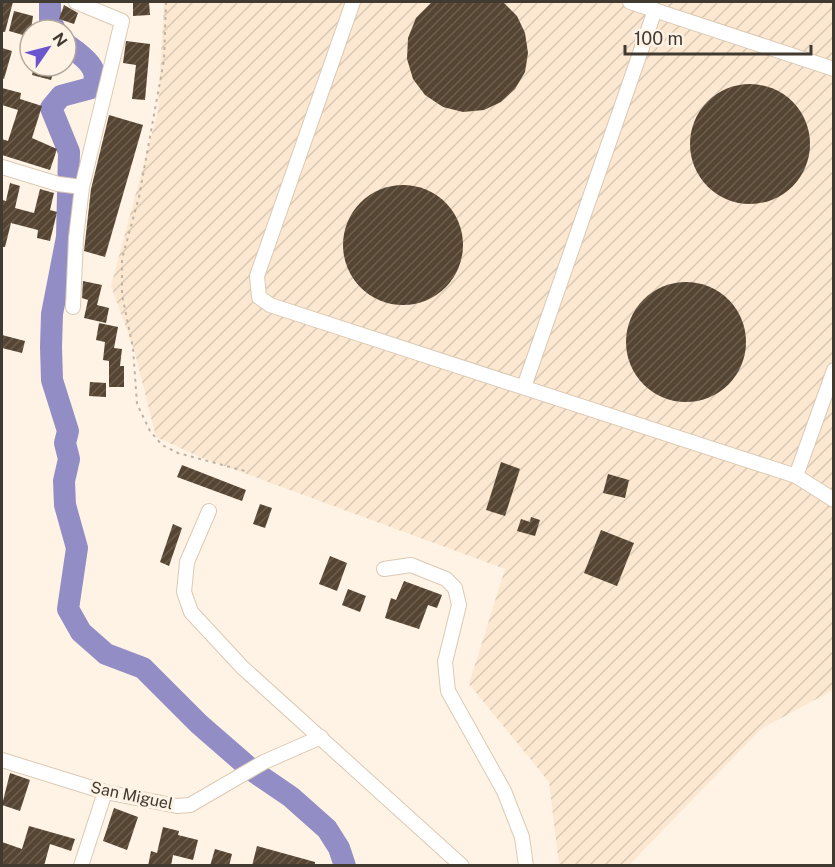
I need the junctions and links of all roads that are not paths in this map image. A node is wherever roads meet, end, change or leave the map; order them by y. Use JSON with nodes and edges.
{"nodes":[{"id":1,"x":76,"y":2,"type":"edge"},
{"id":2,"x":352,"y":2,"type":"edge"},
{"id":3,"x":630,"y":2,"type":"edge"},
{"id":4,"x":655,"y":10,"type":"junction"},
{"id":5,"x":834,"y":69,"type":"edge"},
{"id":6,"x":2,"y":167,"type":"edge"},
{"id":7,"x":78,"y":186,"type":"junction"},
{"id":8,"x":73,"y":307,"type":"dead end"},
{"id":9,"x":834,"y":370,"type":"edge"},
{"id":10,"x":525,"y":387,"type":"junction"},
{"id":11,"x":796,"y":476,"type":"junction"},
{"id":12,"x":834,"y":500,"type":"edge"},
{"id":13,"x":210,"y":511,"type":"dead end"},
{"id":14,"x":384,"y":569,"type":"dead end"},
{"id":15,"x":321,"y":737,"type":"junction"},
{"id":16,"x":2,"y":760,"type":"edge"},
{"id":17,"x":105,"y":792,"type":"junction"},
{"id":18,"x":81,"y":866,"type":"edge"},
{"id":19,"x":462,"y":866,"type":"edge"},
{"id":20,"x":526,"y":866,"type":"edge"}],
"edges":[{"from":1,"to":7,"type":"street"},
{"from":2,"to":10,"type":"street"},
{"from":3,"to":4,"type":"street"},
{"from":4,"to":5,"type":"street"},
{"from":4,"to":10,"type":"street"},
{"from":6,"to":7,"type":"street"},
{"from":7,"to":8,"type":"street"},
{"from":9,"to":11,"type":"street"},
{"from":10,"to":11,"type":"street"},
{"from":11,"to":12,"type":"street"},
{"from":13,"to":15,"type":"street"},
{"from":14,"to":20,"type":"street"},
{"from":15,"to":17,"type":"street","name":"San Miguel"},
{"from":15,"to":19,"type":"street"},
{"from":16,"to":17,"type":"street","name":"San Miguel"},
{"from":17,"to":18,"type":"street"}]}
